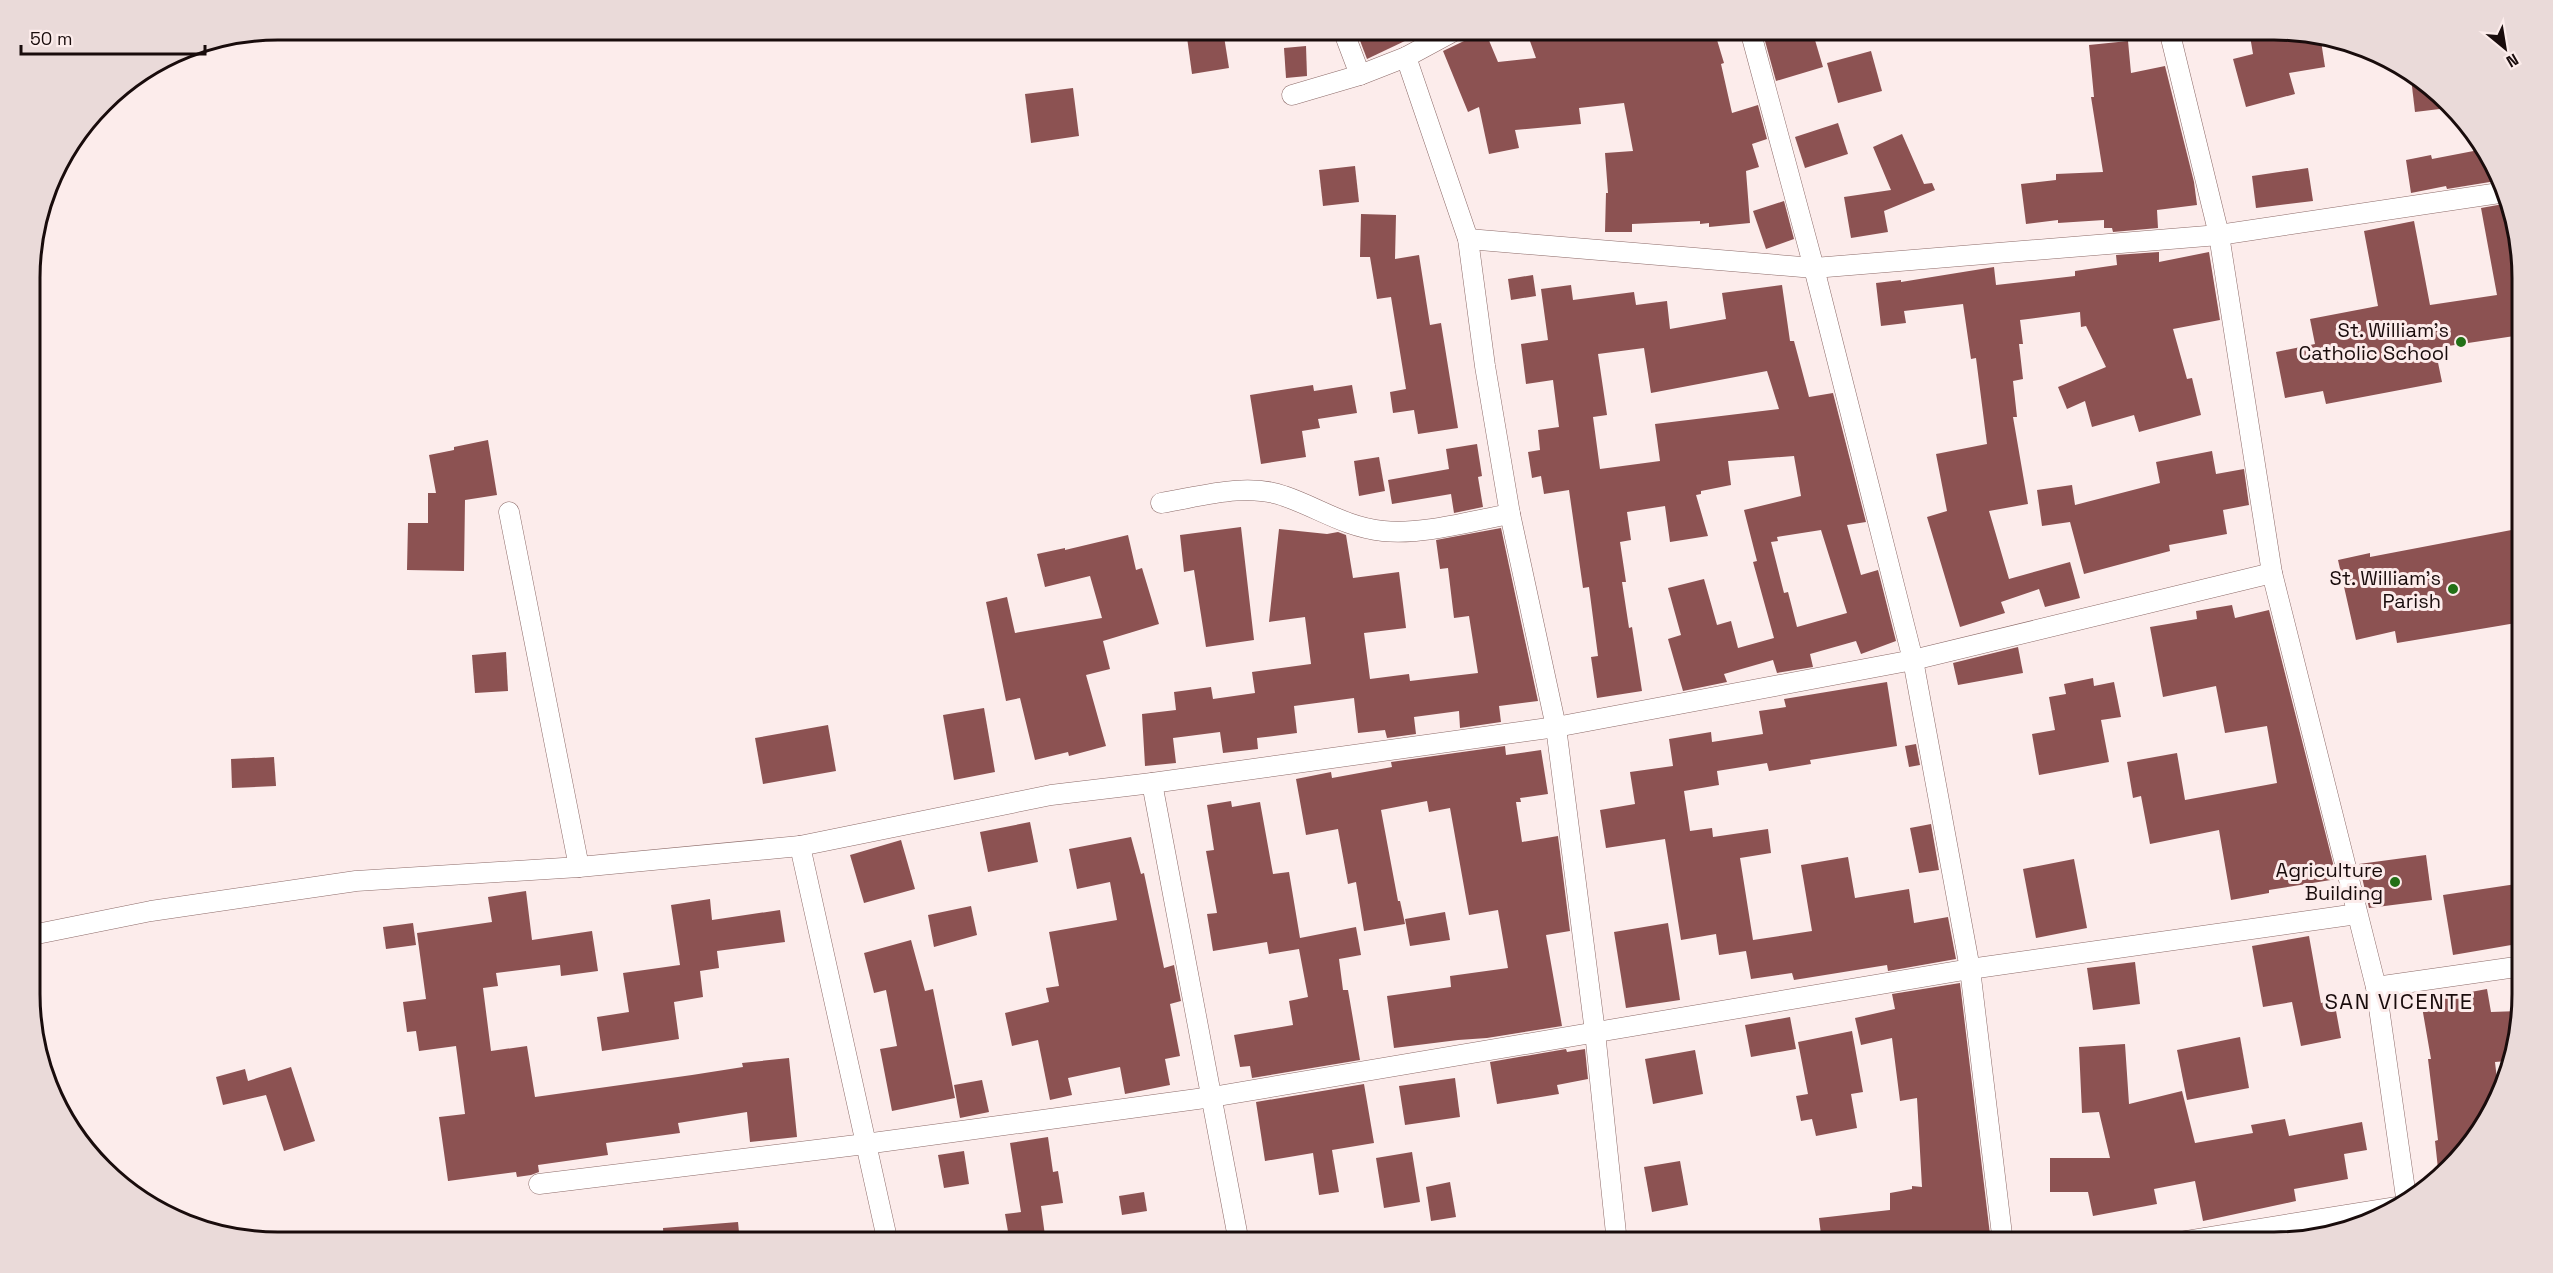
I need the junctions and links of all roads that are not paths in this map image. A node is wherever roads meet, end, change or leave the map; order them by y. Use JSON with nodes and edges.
{"nodes":[{"id":1,"x":1347,"y":40,"type":"edge"},
{"id":2,"x":1437,"y":40,"type":"edge"},
{"id":3,"x":1753,"y":40,"type":"edge"},
{"id":4,"x":2171,"y":40,"type":"edge"},
{"id":5,"x":1406,"y":57,"type":"junction"},
{"id":6,"x":1360,"y":75,"type":"junction"},
{"id":7,"x":1292,"y":95,"type":"dead end"},
{"id":8,"x":2496,"y":193,"type":"edge"},
{"id":9,"x":2218,"y":235,"type":"junction"},
{"id":10,"x":1468,"y":239,"type":"junction"},
{"id":11,"x":1814,"y":268,"type":"junction"},
{"id":12,"x":1161,"y":503,"type":"dead end"},
{"id":13,"x":509,"y":512,"type":"dead end"},
{"id":14,"x":1510,"y":513,"type":"junction"},
{"id":15,"x":2272,"y":573,"type":"junction"},
{"id":16,"x":1913,"y":660,"type":"junction"},
{"id":17,"x":1556,"y":727,"type":"junction"},
{"id":18,"x":1152,"y":783,"type":"junction"},
{"id":19,"x":800,"y":846,"type":"junction"},
{"id":20,"x":579,"y":867,"type":"junction"},
{"id":21,"x":2357,"y":914,"type":"junction"},
{"id":22,"x":40,"y":933,"type":"edge"},
{"id":23,"x":2512,"y":968,"type":"edge"},
{"id":24,"x":1970,"y":969,"type":"junction"},
{"id":25,"x":2376,"y":987,"type":"junction"},
{"id":26,"x":1595,"y":1032,"type":"junction"},
{"id":27,"x":1212,"y":1097,"type":"junction"},
{"id":28,"x":865,"y":1144,"type":"junction"},
{"id":29,"x":539,"y":1184,"type":"dead end"},
{"id":30,"x":2405,"y":1193,"type":"edge"},
{"id":31,"x":2374,"y":1210,"type":"edge"},
{"id":32,"x":885,"y":1232,"type":"edge"},
{"id":33,"x":1237,"y":1232,"type":"edge"},
{"id":34,"x":1616,"y":1232,"type":"edge"},
{"id":35,"x":2002,"y":1232,"type":"edge"},
{"id":36,"x":2237,"y":1232,"type":"edge"}],
"edges":[{"from":1,"to":6,"type":"street"},
{"from":2,"to":5,"type":"street"},
{"from":3,"to":11,"type":"street"},
{"from":4,"to":9,"type":"street"},
{"from":5,"to":6,"type":"street"},
{"from":5,"to":10,"type":"street"},
{"from":6,"to":7,"type":"street"},
{"from":8,"to":9,"type":"street"},
{"from":9,"to":11,"type":"street"},
{"from":9,"to":15,"type":"street"},
{"from":10,"to":11,"type":"street"},
{"from":10,"to":14,"type":"street"},
{"from":11,"to":16,"type":"street"},
{"from":12,"to":14,"type":"street"},
{"from":13,"to":20,"type":"street"},
{"from":14,"to":17,"type":"street"},
{"from":15,"to":16,"type":"street"},
{"from":15,"to":21,"type":"street"},
{"from":16,"to":17,"type":"street"},
{"from":16,"to":24,"type":"street"},
{"from":17,"to":18,"type":"street"},
{"from":17,"to":26,"type":"street"},
{"from":18,"to":19,"type":"street"},
{"from":18,"to":27,"type":"street"},
{"from":19,"to":20,"type":"street"},
{"from":19,"to":28,"type":"street"},
{"from":20,"to":22,"type":"street"},
{"from":21,"to":24,"type":"street"},
{"from":21,"to":25,"type":"street"},
{"from":23,"to":25,"type":"street"},
{"from":24,"to":26,"type":"street"},
{"from":24,"to":35,"type":"street"},
{"from":25,"to":30,"type":"street"},
{"from":26,"to":27,"type":"street"},
{"from":26,"to":34,"type":"street"},
{"from":27,"to":28,"type":"street"},
{"from":27,"to":33,"type":"street"},
{"from":28,"to":29,"type":"street"},
{"from":28,"to":32,"type":"street"},
{"from":31,"to":36,"type":"street"}]}
